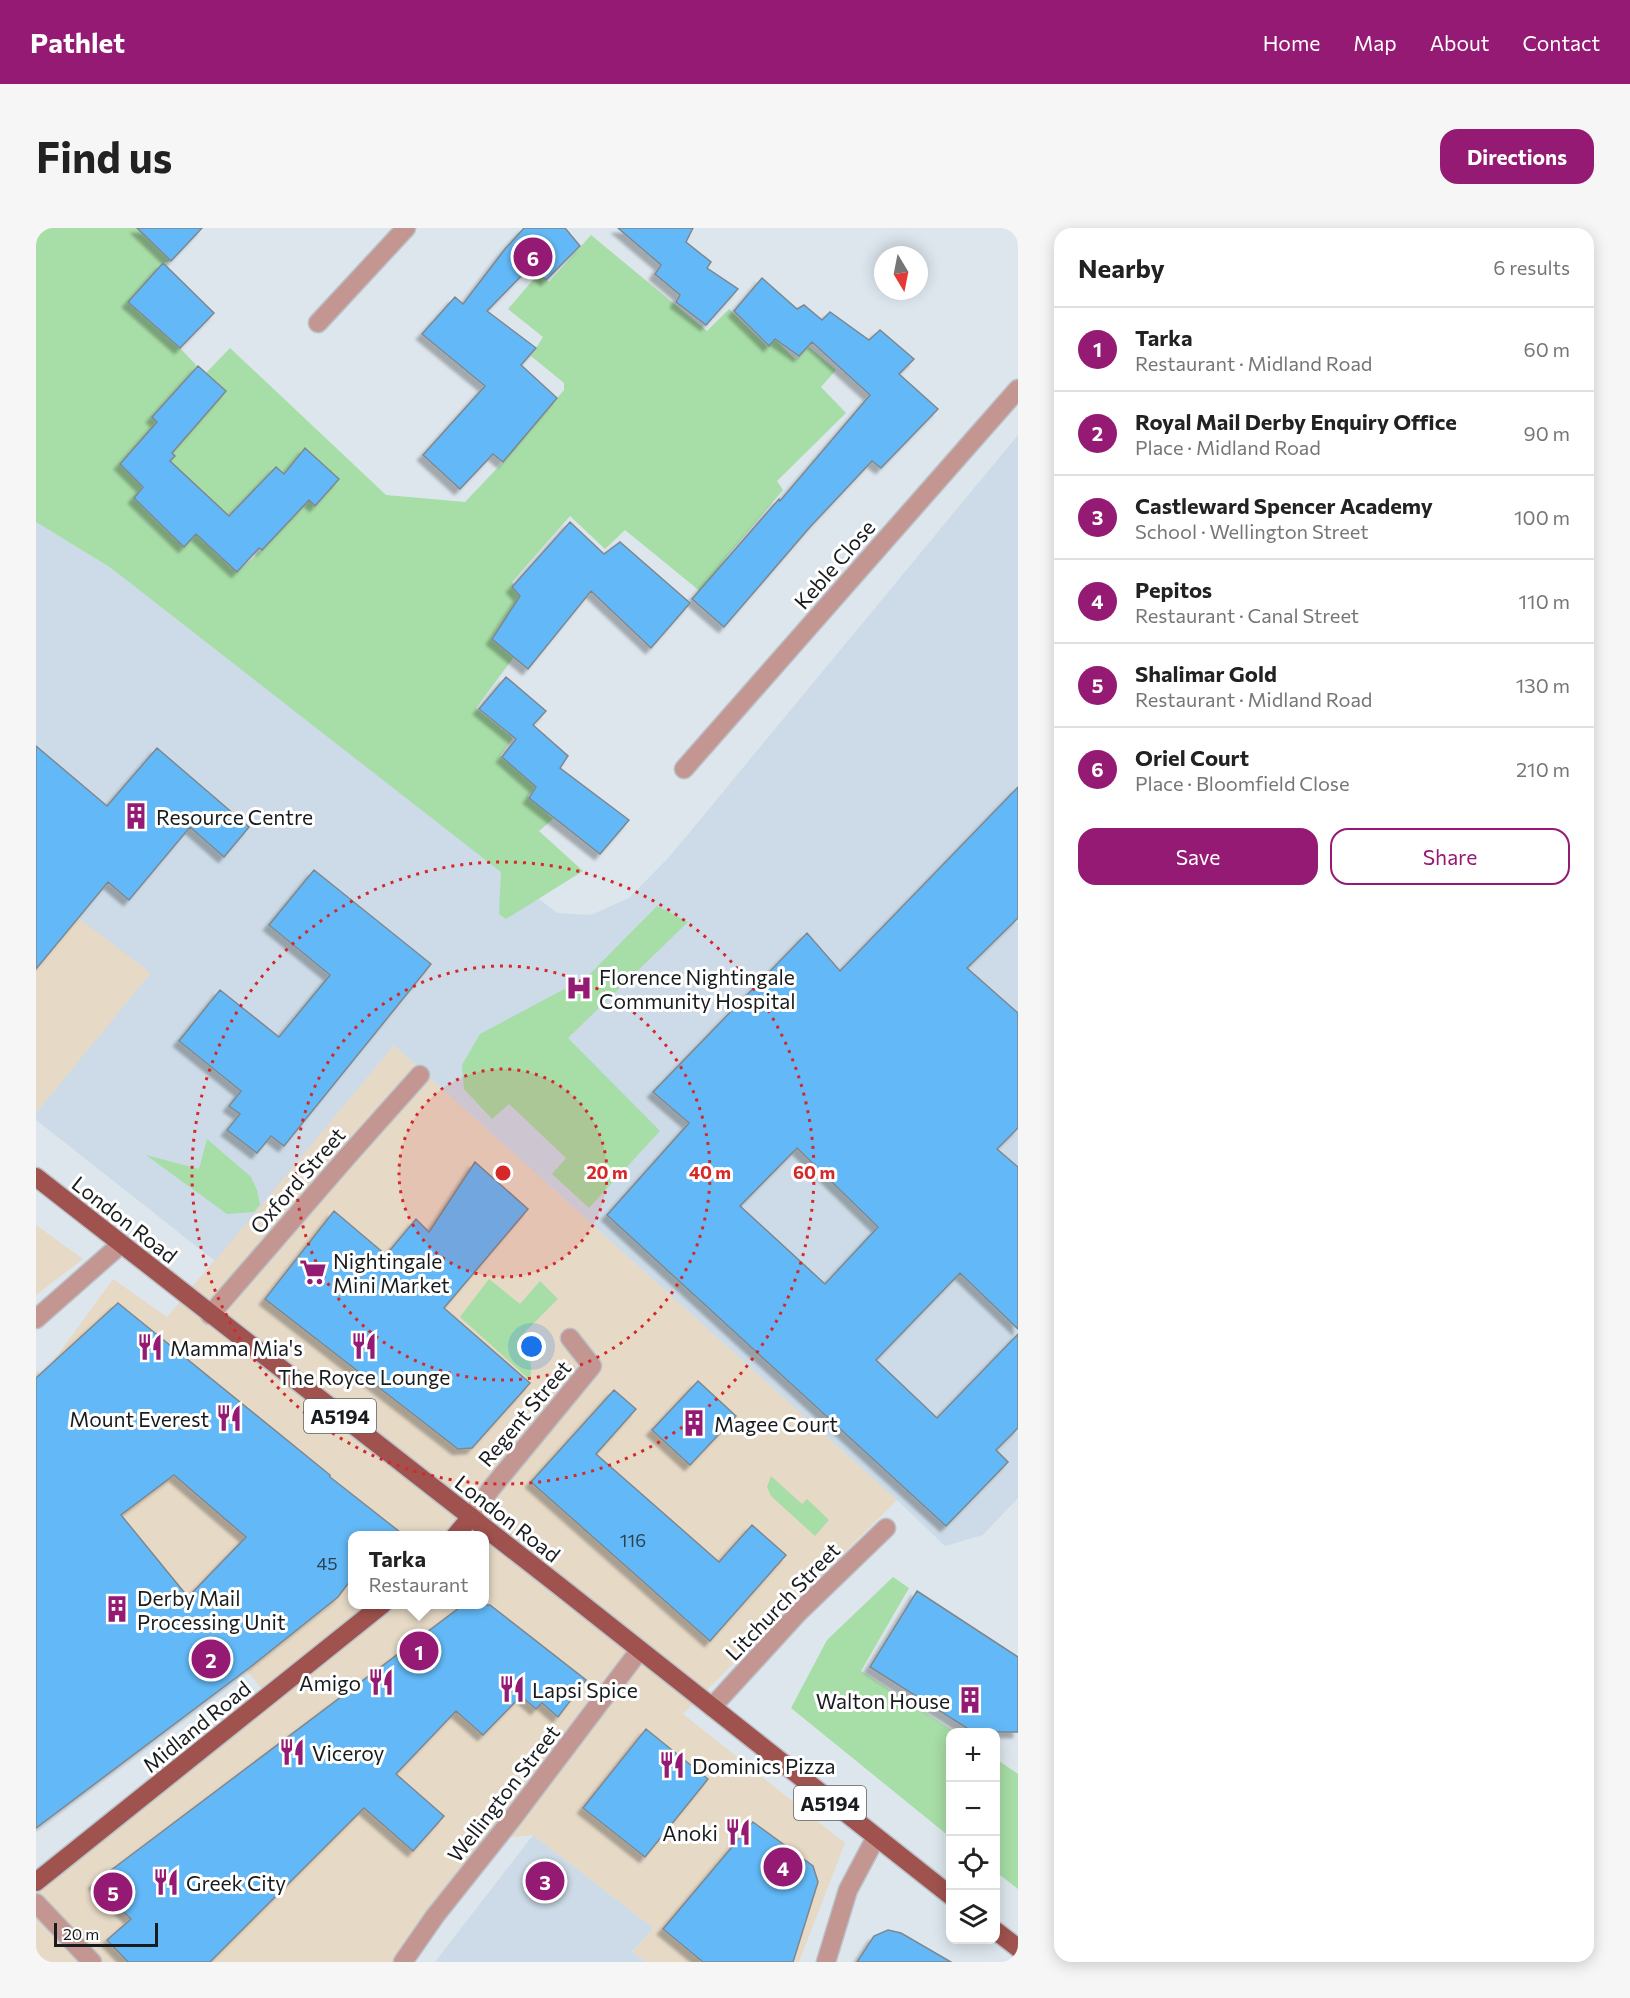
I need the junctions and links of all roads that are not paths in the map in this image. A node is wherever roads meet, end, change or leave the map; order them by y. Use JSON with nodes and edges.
{"nodes":[{"id":1,"x":406,"y":228,"type":"edge"},
{"id":2,"x":318,"y":323,"type":"dead end"},
{"id":3,"x":1018,"y":389,"type":"edge"},
{"id":4,"x":684,"y":769,"type":"dead end"},
{"id":5,"x":420,"y":1075,"type":"dead end"},
{"id":6,"x":36,"y":1177,"type":"edge"},
{"id":7,"x":120,"y":1245,"type":"junction"},
{"id":8,"x":210,"y":1315,"type":"junction"},
{"id":9,"x":36,"y":1319,"type":"edge"},
{"id":10,"x":570,"y":1338,"type":"dead end"},
{"id":11,"x":471,"y":1517,"type":"junction"},
{"id":12,"x":886,"y":1527,"type":"dead end"},
{"id":13,"x":459,"y":1531,"type":"edge"},
{"id":14,"x":489,"y":1531,"type":"edge"},
{"id":15,"x":489,"y":1531,"type":"edge"},
{"id":16,"x":378,"y":1609,"type":"edge"},
{"id":17,"x":639,"y":1651,"type":"junction"},
{"id":18,"x":712,"y":1707,"type":"junction"},
{"id":19,"x":876,"y":1839,"type":"junction"},
{"id":20,"x":36,"y":1882,"type":"edge"},
{"id":21,"x":946,"y":1892,"type":"edge"},
{"id":22,"x":36,"y":1903,"type":"edge"},
{"id":23,"x":1000,"y":1934,"type":"edge"},
{"id":24,"x":1018,"y":1948,"type":"edge"},
{"id":25,"x":92,"y":1962,"type":"edge"},
{"id":26,"x":403,"y":1962,"type":"edge"},
{"id":27,"x":826,"y":1962,"type":"edge"}],
"edges":[{"from":1,"to":2,"type":"street"},
{"from":3,"to":4,"type":"street","name":"Keble Close"},
{"from":5,"to":8,"type":"street","name":"Oxford Street"},
{"from":6,"to":7,"type":"main road","name":"London Road","number":"A5194"},
{"from":7,"to":8,"type":"main road","name":"London Road","number":"A5194"},
{"from":7,"to":9,"type":"street"},
{"from":8,"to":11,"type":"main road","name":"London Road","number":"A5194"},
{"from":10,"to":11,"type":"street","name":"Regent Street"},
{"from":11,"to":13,"type":"main road"},
{"from":11,"to":15,"type":"main road","name":"London Road","number":"A5194"},
{"from":12,"to":18,"type":"street","name":"Litchurch Street"},
{"from":14,"to":17,"type":"main road","name":"London Road","number":"A5194"},
{"from":16,"to":20,"type":"main road","name":"Midland Road"},
{"from":17,"to":18,"type":"main road","name":"London Road","number":"A5194"},
{"from":17,"to":26,"type":"street","name":"Wellington Street"},
{"from":18,"to":19,"type":"main road","name":"London Road","number":"A5194"},
{"from":19,"to":21,"type":"main road","name":"London Road","number":"A5194"},
{"from":19,"to":27,"type":"street"},
{"from":22,"to":25,"type":"street"},
{"from":23,"to":24,"type":"main road"}]}
